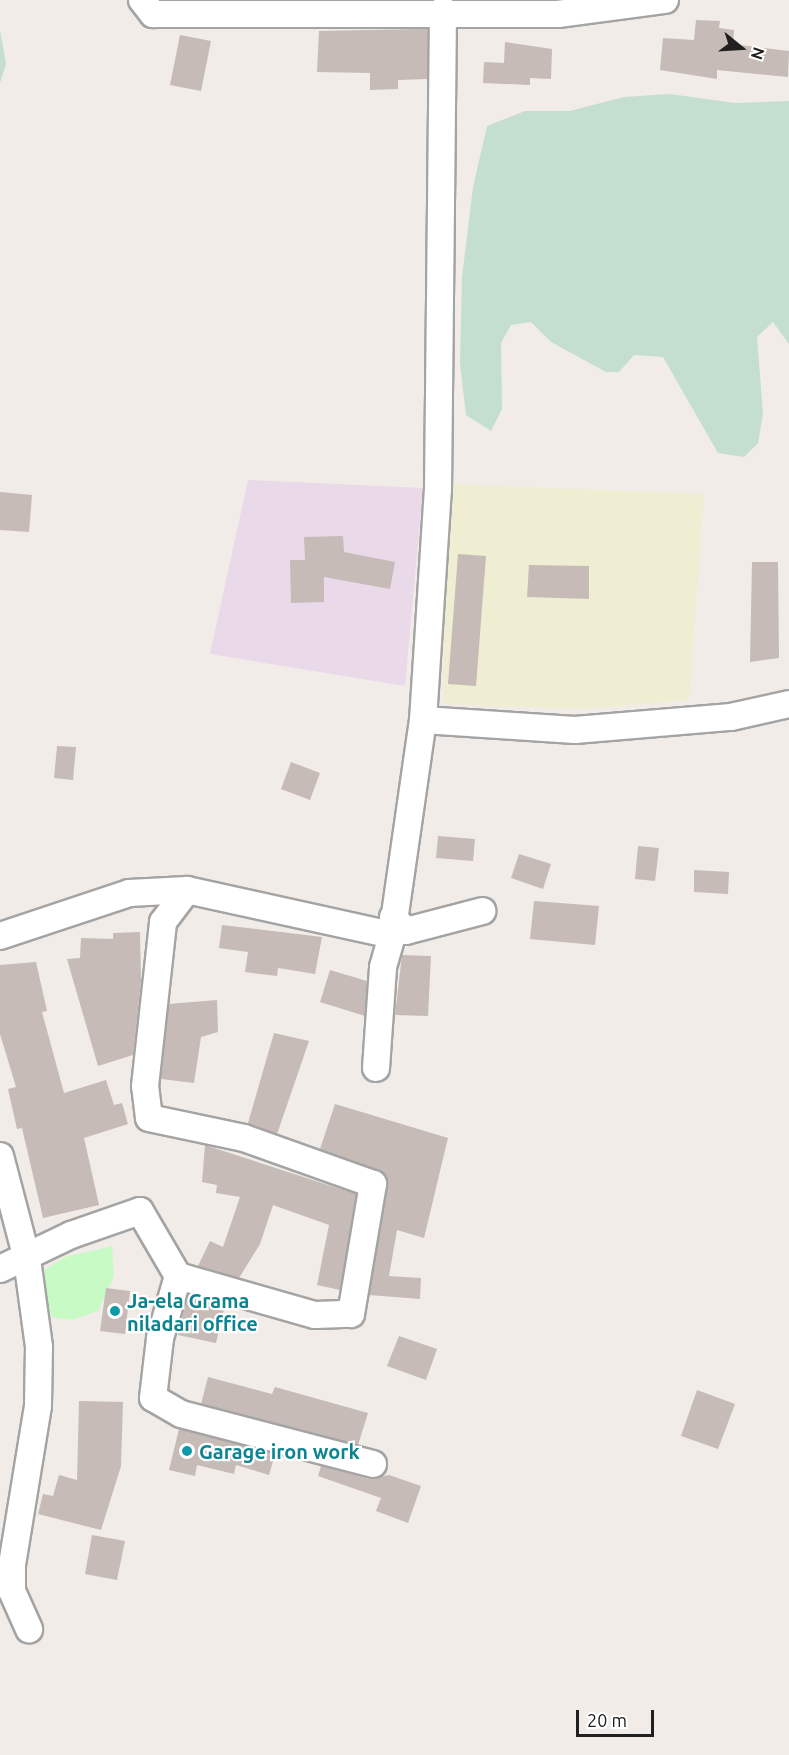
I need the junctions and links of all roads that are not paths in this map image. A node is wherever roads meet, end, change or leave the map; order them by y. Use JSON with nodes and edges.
{"nodes":[{"id":1,"x":142,"y":0,"type":"edge"},
{"id":2,"x":665,"y":0,"type":"edge"},
{"id":3,"x":443,"y":10,"type":"junction"},
{"id":4,"x":789,"y":704,"type":"edge"},
{"id":5,"x":423,"y":720,"type":"junction"},
{"id":6,"x":186,"y":890,"type":"junction"},
{"id":7,"x":482,"y":911,"type":"dead end"},
{"id":8,"x":392,"y":926,"type":"junction"},
{"id":9,"x":0,"y":936,"type":"edge"},
{"id":10,"x":376,"y":1068,"type":"dead end"},
{"id":11,"x":0,"y":1156,"type":"edge"},
{"id":12,"x":27,"y":1259,"type":"junction"},
{"id":13,"x":0,"y":1269,"type":"edge"},
{"id":14,"x":178,"y":1276,"type":"junction"},
{"id":15,"x":373,"y":1464,"type":"dead end"},
{"id":16,"x":29,"y":1629,"type":"dead end"}],
"edges":[{"from":1,"to":3,"type":"street"},
{"from":2,"to":3,"type":"street"},
{"from":3,"to":5,"type":"street"},
{"from":4,"to":5,"type":"street"},
{"from":5,"to":8,"type":"street"},
{"from":6,"to":8,"type":"street"},
{"from":6,"to":9,"type":"street"},
{"from":6,"to":14,"type":"street"},
{"from":7,"to":8,"type":"street"},
{"from":8,"to":10,"type":"street"},
{"from":11,"to":12,"type":"street"},
{"from":12,"to":13,"type":"street"},
{"from":12,"to":14,"type":"street"},
{"from":12,"to":16,"type":"street"},
{"from":14,"to":15,"type":"street"}]}
